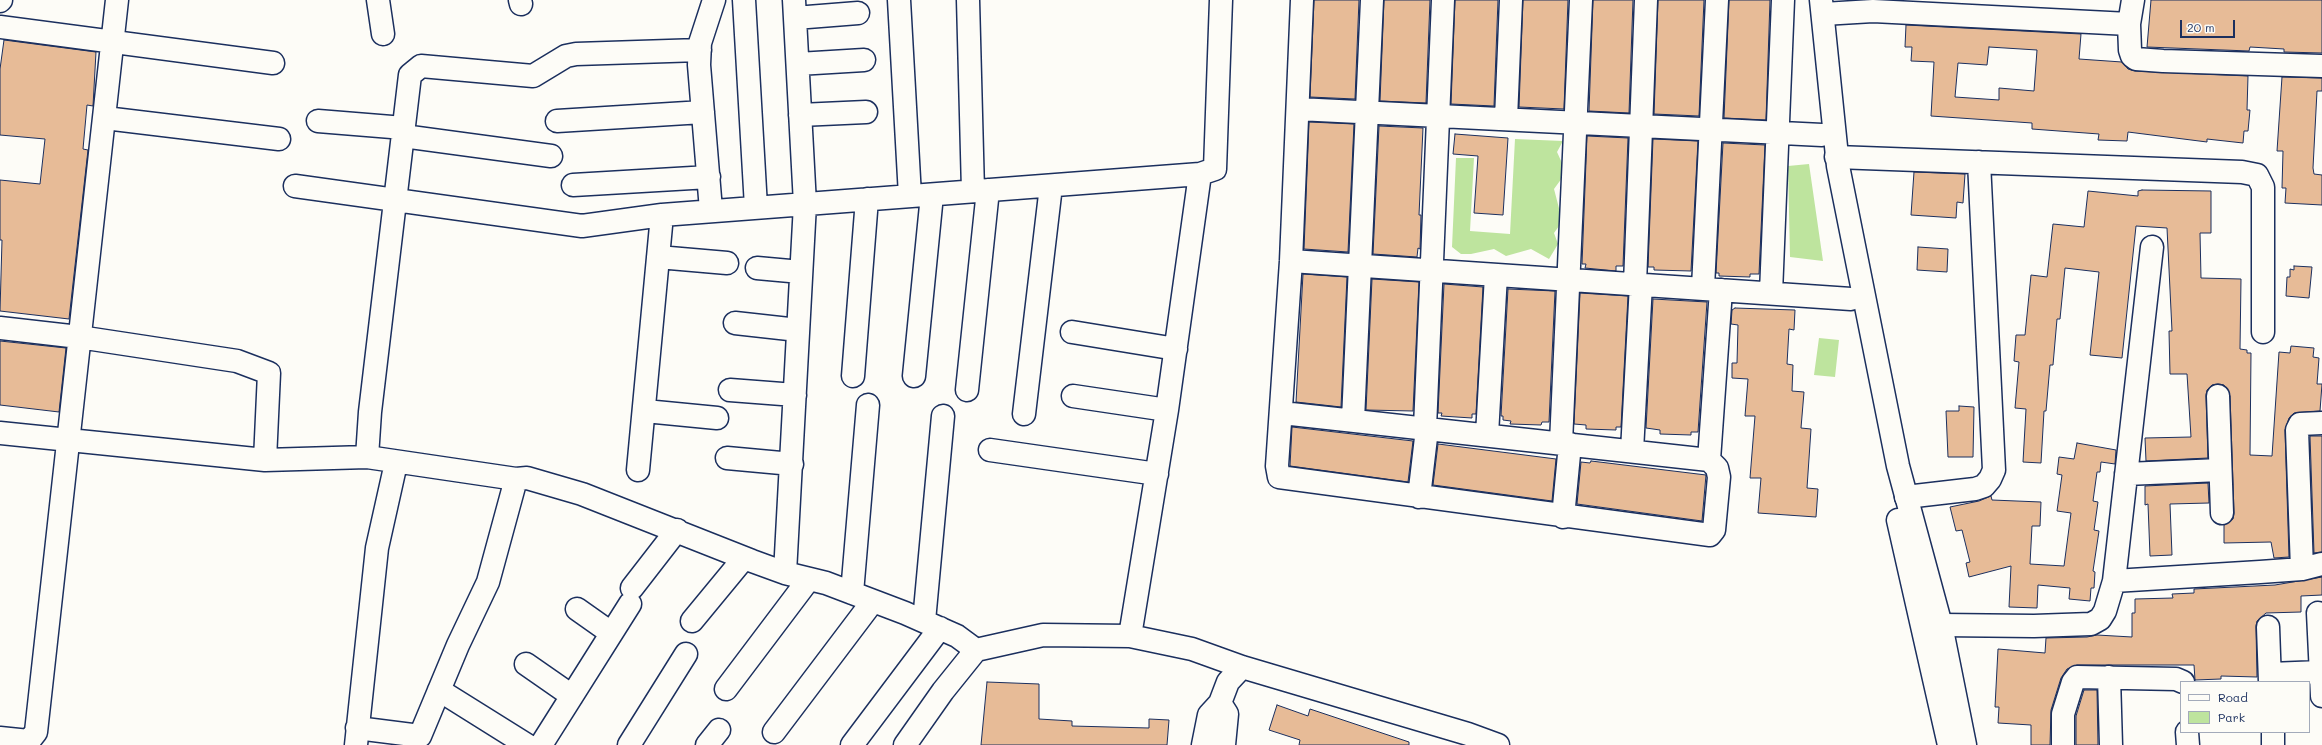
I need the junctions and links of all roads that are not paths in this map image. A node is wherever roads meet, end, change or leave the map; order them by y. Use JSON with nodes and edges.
{"nodes":[{"id":1,"x":117,"y":0,"type":"edge"},
{"id":2,"x":378,"y":0,"type":"edge"},
{"id":3,"x":714,"y":0,"type":"edge"},
{"id":4,"x":744,"y":0,"type":"edge"},
{"id":5,"x":899,"y":0,"type":"edge"},
{"id":6,"x":968,"y":0,"type":"edge"},
{"id":7,"x":1221,"y":0,"type":"edge"},
{"id":8,"x":1302,"y":0,"type":"edge"},
{"id":9,"x":1372,"y":0,"type":"edge"},
{"id":10,"x":1443,"y":0,"type":"edge"},
{"id":11,"x":1511,"y":0,"type":"edge"},
{"id":12,"x":1581,"y":0,"type":"edge"},
{"id":13,"x":1646,"y":0,"type":"edge"},
{"id":14,"x":1717,"y":0,"type":"edge"},
{"id":15,"x":1783,"y":0,"type":"edge"},
{"id":16,"x":2134,"y":0,"type":"edge"},
{"id":17,"x":1817,"y":5,"type":"edge"},
{"id":18,"x":795,"y":9,"type":"edge"},
{"id":19,"x":858,"y":14,"type":"dead end"},
{"id":20,"x":2128,"y":24,"type":"junction"},
{"id":21,"x":0,"y":27,"type":"edge"},
{"id":22,"x":383,"y":34,"type":"dead end"},
{"id":23,"x":111,"y":41,"type":"junction"},
{"id":24,"x":700,"y":50,"type":"junction"},
{"id":25,"x":864,"y":60,"type":"dead end"},
{"id":26,"x":273,"y":63,"type":"dead end"},
{"id":27,"x":798,"y":64,"type":"junction"},
{"id":28,"x":2322,"y":66,"type":"edge"},
{"id":29,"x":1298,"y":109,"type":"junction"},
{"id":30,"x":703,"y":112,"type":"junction"},
{"id":31,"x":866,"y":112,"type":"dead end"},
{"id":32,"x":1367,"y":112,"type":"junction"},
{"id":33,"x":800,"y":116,"type":"junction"},
{"id":34,"x":1438,"y":116,"type":"junction"},
{"id":35,"x":105,"y":118,"type":"junction"},
{"id":36,"x":1506,"y":119,"type":"junction"},
{"id":37,"x":557,"y":121,"type":"dead end"},
{"id":38,"x":318,"y":122,"type":"dead end"},
{"id":39,"x":1576,"y":124,"type":"junction"},
{"id":40,"x":1641,"y":126,"type":"junction"},
{"id":41,"x":1712,"y":130,"type":"junction"},
{"id":42,"x":403,"y":132,"type":"junction"},
{"id":43,"x":1779,"y":132,"type":"junction"},
{"id":44,"x":1822,"y":134,"type":"junction"},
{"id":45,"x":279,"y":139,"type":"dead end"},
{"id":46,"x":551,"y":156,"type":"dead end"},
{"id":47,"x":1979,"y":162,"type":"junction"},
{"id":48,"x":1833,"y":164,"type":"junction"},
{"id":49,"x":1200,"y":174,"type":"junction"},
{"id":50,"x":709,"y":177,"type":"junction"},
{"id":51,"x":573,"y":185,"type":"dead end"},
{"id":52,"x":295,"y":186,"type":"dead end"},
{"id":53,"x":1051,"y":186,"type":"junction"},
{"id":54,"x":981,"y":191,"type":"junction"},
{"id":55,"x":932,"y":194,"type":"junction"},
{"id":56,"x":910,"y":196,"type":"junction"},
{"id":57,"x":395,"y":198,"type":"junction"},
{"id":58,"x":867,"y":199,"type":"junction"},
{"id":59,"x":805,"y":204,"type":"junction"},
{"id":60,"x":756,"y":207,"type":"junction"},
{"id":61,"x":711,"y":210,"type":"junction"},
{"id":62,"x":662,"y":214,"type":"junction"},
{"id":63,"x":2152,"y":247,"type":"dead end"},
{"id":64,"x":658,"y":257,"type":"junction"},
{"id":65,"x":1291,"y":262,"type":"junction"},
{"id":66,"x":727,"y":263,"type":"dead end"},
{"id":67,"x":1360,"y":266,"type":"junction"},
{"id":68,"x":757,"y":268,"type":"dead end"},
{"id":69,"x":1432,"y":270,"type":"junction"},
{"id":70,"x":801,"y":272,"type":"junction"},
{"id":71,"x":1496,"y":275,"type":"junction"},
{"id":72,"x":1570,"y":280,"type":"junction"},
{"id":73,"x":1638,"y":284,"type":"junction"},
{"id":74,"x":1712,"y":289,"type":"junction"},
{"id":75,"x":1771,"y":293,"type":"junction"},
{"id":76,"x":1851,"y":299,"type":"junction"},
{"id":77,"x":735,"y":323,"type":"dead end"},
{"id":78,"x":0,"y":328,"type":"edge"},
{"id":79,"x":798,"y":330,"type":"junction"},
{"id":80,"x":1072,"y":332,"type":"dead end"},
{"id":81,"x":2263,"y":332,"type":"dead end"},
{"id":82,"x":79,"y":337,"type":"junction"},
{"id":83,"x":1176,"y":350,"type":"junction"},
{"id":84,"x":853,"y":376,"type":"dead end"},
{"id":85,"x":914,"y":376,"type":"dead end"},
{"id":86,"x":730,"y":390,"type":"dead end"},
{"id":87,"x":967,"y":390,"type":"dead end"},
{"id":88,"x":795,"y":395,"type":"junction"},
{"id":89,"x":1073,"y":396,"type":"dead end"},
{"id":90,"x":2218,"y":396,"type":"dead end"},
{"id":91,"x":868,"y":406,"type":"dead end"},
{"id":92,"x":1167,"y":410,"type":"junction"},
{"id":93,"x":645,"y":411,"type":"junction"},
{"id":94,"x":1282,"y":413,"type":"junction"},
{"id":95,"x":1024,"y":414,"type":"dead end"},
{"id":96,"x":943,"y":416,"type":"dead end"},
{"id":97,"x":717,"y":418,"type":"dead end"},
{"id":98,"x":1353,"y":420,"type":"junction"},
{"id":99,"x":2322,"y":423,"type":"edge"},
{"id":100,"x":1426,"y":428,"type":"junction"},
{"id":101,"x":0,"y":433,"type":"edge"},
{"id":102,"x":1487,"y":435,"type":"junction"},
{"id":103,"x":68,"y":440,"type":"junction"},
{"id":104,"x":1566,"y":444,"type":"junction"},
{"id":105,"x":990,"y":450,"type":"dead end"},
{"id":106,"x":1632,"y":451,"type":"junction"},
{"id":107,"x":367,"y":457,"type":"junction"},
{"id":108,"x":727,"y":458,"type":"dead end"},
{"id":109,"x":265,"y":460,"type":"junction"},
{"id":110,"x":1709,"y":460,"type":"junction"},
{"id":111,"x":396,"y":463,"type":"junction"},
{"id":112,"x":792,"y":464,"type":"junction"},
{"id":113,"x":638,"y":470,"type":"dead end"},
{"id":114,"x":2220,"y":470,"type":"junction"},
{"id":115,"x":1157,"y":474,"type":"junction"},
{"id":116,"x":2126,"y":474,"type":"junction"},
{"id":117,"x":516,"y":479,"type":"junction"},
{"id":118,"x":1419,"y":497,"type":"junction"},
{"id":119,"x":1906,"y":497,"type":"junction"},
{"id":120,"x":2222,"y":514,"type":"dead end"},
{"id":121,"x":1563,"y":517,"type":"junction"},
{"id":122,"x":677,"y":530,"type":"junction"},
{"id":123,"x":744,"y":558,"type":"junction"},
{"id":124,"x":2312,"y":567,"type":"edge"},
{"id":125,"x":786,"y":573,"type":"junction"},
{"id":126,"x":809,"y":579,"type":"junction"},
{"id":127,"x":2114,"y":581,"type":"junction"},
{"id":128,"x":852,"y":593,"type":"junction"},
{"id":129,"x":873,"y":601,"type":"junction"},
{"id":130,"x":576,"y":609,"type":"dead end"},
{"id":131,"x":2318,"y":613,"type":"dead end"},
{"id":132,"x":692,"y":621,"type":"dead end"},
{"id":133,"x":932,"y":624,"type":"junction"},
{"id":134,"x":1942,"y":625,"type":"junction"},
{"id":135,"x":2268,"y":627,"type":"dead end"},
{"id":136,"x":611,"y":633,"type":"junction"},
{"id":137,"x":1130,"y":636,"type":"junction"},
{"id":138,"x":976,"y":650,"type":"junction"},
{"id":139,"x":686,"y":654,"type":"dead end"},
{"id":140,"x":526,"y":664,"type":"dead end"},
{"id":141,"x":1242,"y":667,"type":"junction"},
{"id":142,"x":2321,"y":672,"type":"junction"},
{"id":143,"x":2109,"y":677,"type":"junction"},
{"id":144,"x":2270,"y":678,"type":"edge"},
{"id":145,"x":2181,"y":681,"type":"edge"},
{"id":146,"x":439,"y":690,"type":"junction"},
{"id":147,"x":726,"y":690,"type":"dead end"},
{"id":148,"x":572,"y":696,"type":"junction"},
{"id":149,"x":2322,"y":696,"type":"edge"},
{"id":150,"x":1220,"y":703,"type":"junction"},
{"id":151,"x":774,"y":732,"type":"dead end"},
{"id":152,"x":2187,"y":733,"type":"edge"},
{"id":153,"x":2272,"y":733,"type":"edge"},
{"id":154,"x":356,"y":736,"type":"edge"},
{"id":155,"x":0,"y":738,"type":"edge"},
{"id":156,"x":426,"y":741,"type":"edge"},
{"id":157,"x":528,"y":745,"type":"edge"},
{"id":158,"x":541,"y":745,"type":"edge"},
{"id":159,"x":629,"y":745,"type":"edge"},
{"id":160,"x":852,"y":745,"type":"edge"},
{"id":161,"x":906,"y":745,"type":"edge"},
{"id":162,"x":1203,"y":745,"type":"edge"},
{"id":163,"x":1224,"y":745,"type":"edge"},
{"id":164,"x":1498,"y":745,"type":"edge"},
{"id":165,"x":1949,"y":745,"type":"edge"},
{"id":166,"x":1965,"y":745,"type":"edge"},
{"id":167,"x":2062,"y":745,"type":"edge"},
{"id":168,"x":2111,"y":745,"type":"edge"},
{"id":169,"x":2188,"y":745,"type":"edge"},
{"id":170,"x":2273,"y":745,"type":"edge"}],
"edges":[{"from":1,"to":23,"type":"street"},
{"from":2,"to":22,"type":"street"},
{"from":3,"to":24,"type":"street"},
{"from":4,"to":60,"type":"street"},
{"from":5,"to":56,"type":"street"},
{"from":6,"to":54,"type":"street"},
{"from":7,"to":49,"type":"street"},
{"from":8,"to":29,"type":"street"},
{"from":9,"to":32,"type":"street"},
{"from":10,"to":34,"type":"street"},
{"from":11,"to":36,"type":"street"},
{"from":12,"to":39,"type":"street"},
{"from":13,"to":40,"type":"street"},
{"from":14,"to":41,"type":"street"},
{"from":15,"to":43,"type":"street"},
{"from":16,"to":20,"type":"street"},
{"from":17,"to":20,"type":"street"},
{"from":17,"to":44,"type":"street"},
{"from":17,"to":48,"type":"street"},
{"from":18,"to":19,"type":"street"},
{"from":18,"to":27,"type":"street"},
{"from":20,"to":28,"type":"street"},
{"from":21,"to":23,"type":"street"},
{"from":23,"to":26,"type":"street"},
{"from":23,"to":35,"type":"street"},
{"from":24,"to":30,"type":"street"},
{"from":24,"to":42,"type":"street"},
{"from":25,"to":27,"type":"street"},
{"from":27,"to":33,"type":"street"},
{"from":29,"to":32,"type":"street"},
{"from":29,"to":65,"type":"street"},
{"from":30,"to":37,"type":"street"},
{"from":30,"to":50,"type":"street"},
{"from":31,"to":33,"type":"street"},
{"from":32,"to":34,"type":"street"},
{"from":32,"to":67,"type":"street"},
{"from":33,"to":59,"type":"street"},
{"from":34,"to":36,"type":"street"},
{"from":34,"to":69,"type":"street"},
{"from":35,"to":45,"type":"street"},
{"from":35,"to":82,"type":"street"},
{"from":36,"to":39,"type":"street"},
{"from":38,"to":42,"type":"street"},
{"from":39,"to":40,"type":"street"},
{"from":39,"to":72,"type":"street"},
{"from":40,"to":41,"type":"street"},
{"from":40,"to":73,"type":"street"},
{"from":41,"to":43,"type":"street"},
{"from":41,"to":74,"type":"street"},
{"from":42,"to":46,"type":"street"},
{"from":42,"to":57,"type":"street"},
{"from":43,"to":44,"type":"street"},
{"from":43,"to":75,"type":"street"},
{"from":44,"to":48,"type":"street"},
{"from":47,"to":48,"type":"street"},
{"from":47,"to":81,"type":"street"},
{"from":47,"to":119,"type":"street"},
{"from":48,"to":76,"type":"street"},
{"from":48,"to":119,"type":"street"},
{"from":49,"to":53,"type":"street"},
{"from":49,"to":83,"type":"street"},
{"from":50,"to":51,"type":"street"},
{"from":50,"to":61,"type":"street"},
{"from":52,"to":57,"type":"street"},
{"from":53,"to":54,"type":"street"},
{"from":53,"to":95,"type":"street"},
{"from":54,"to":55,"type":"street"},
{"from":54,"to":87,"type":"street"},
{"from":55,"to":56,"type":"street"},
{"from":55,"to":85,"type":"street"},
{"from":56,"to":58,"type":"street"},
{"from":57,"to":62,"type":"street"},
{"from":57,"to":107,"type":"street"},
{"from":58,"to":59,"type":"street"},
{"from":58,"to":84,"type":"street"},
{"from":59,"to":60,"type":"street"},
{"from":59,"to":70,"type":"street"},
{"from":60,"to":61,"type":"street"},
{"from":61,"to":62,"type":"street"},
{"from":62,"to":64,"type":"street"},
{"from":63,"to":116,"type":"street"},
{"from":64,"to":66,"type":"street"},
{"from":64,"to":93,"type":"street"},
{"from":65,"to":67,"type":"street"},
{"from":65,"to":94,"type":"street"},
{"from":67,"to":69,"type":"street"},
{"from":67,"to":98,"type":"street"},
{"from":68,"to":70,"type":"street"},
{"from":69,"to":71,"type":"street"},
{"from":69,"to":100,"type":"street"},
{"from":70,"to":79,"type":"street"},
{"from":71,"to":72,"type":"street"},
{"from":71,"to":102,"type":"street"},
{"from":72,"to":73,"type":"street"},
{"from":72,"to":104,"type":"street"},
{"from":73,"to":74,"type":"street"},
{"from":73,"to":106,"type":"street"},
{"from":74,"to":75,"type":"street"},
{"from":74,"to":110,"type":"street"},
{"from":75,"to":76,"type":"street"},
{"from":76,"to":165,"type":"street"},
{"from":77,"to":79,"type":"street"},
{"from":78,"to":82,"type":"street"},
{"from":79,"to":88,"type":"street"},
{"from":80,"to":83,"type":"street"},
{"from":82,"to":103,"type":"street"},
{"from":82,"to":109,"type":"street"},
{"from":83,"to":92,"type":"street"},
{"from":86,"to":88,"type":"street"},
{"from":88,"to":112,"type":"street"},
{"from":89,"to":92,"type":"street"},
{"from":90,"to":114,"type":"street"},
{"from":91,"to":128,"type":"street"},
{"from":92,"to":115,"type":"street"},
{"from":93,"to":97,"type":"street"},
{"from":93,"to":113,"type":"street"},
{"from":94,"to":98,"type":"street"},
{"from":94,"to":118,"type":"street"},
{"from":96,"to":133,"type":"street"},
{"from":98,"to":100,"type":"street"},
{"from":99,"to":124,"type":"street"},
{"from":100,"to":102,"type":"street"},
{"from":100,"to":118,"type":"street"},
{"from":101,"to":103,"type":"street"},
{"from":102,"to":104,"type":"street"},
{"from":103,"to":109,"type":"street"},
{"from":103,"to":155,"type":"street"},
{"from":104,"to":106,"type":"street"},
{"from":104,"to":121,"type":"street"},
{"from":105,"to":115,"type":"street"},
{"from":106,"to":110,"type":"street"},
{"from":107,"to":109,"type":"street"},
{"from":107,"to":111,"type":"street"},
{"from":108,"to":112,"type":"street"},
{"from":110,"to":121,"type":"street"},
{"from":111,"to":117,"type":"street"},
{"from":111,"to":154,"type":"street"},
{"from":112,"to":125,"type":"street"},
{"from":114,"to":116,"type":"street"},
{"from":114,"to":120,"type":"street"},
{"from":115,"to":137,"type":"street"},
{"from":116,"to":127,"type":"street"},
{"from":117,"to":122,"type":"street"},
{"from":117,"to":146,"type":"street"},
{"from":118,"to":121,"type":"street"},
{"from":119,"to":134,"type":"street"},
{"from":122,"to":123,"type":"street"},
{"from":122,"to":136,"type":"street"},
{"from":123,"to":125,"type":"street"},
{"from":123,"to":132,"type":"street"},
{"from":124,"to":127,"type":"street"},
{"from":125,"to":126,"type":"street"},
{"from":126,"to":128,"type":"street"},
{"from":126,"to":147,"type":"street"},
{"from":127,"to":134,"type":"street"},
{"from":128,"to":129,"type":"street"},
{"from":129,"to":133,"type":"street"},
{"from":129,"to":151,"type":"street"},
{"from":130,"to":136,"type":"street"},
{"from":131,"to":142,"type":"street"},
{"from":133,"to":138,"type":"street"},
{"from":133,"to":160,"type":"street"},
{"from":134,"to":166,"type":"street"},
{"from":135,"to":144,"type":"street"},
{"from":136,"to":148,"type":"street"},
{"from":137,"to":138,"type":"street"},
{"from":137,"to":141,"type":"street"},
{"from":138,"to":161,"type":"street"},
{"from":139,"to":159,"type":"street"},
{"from":140,"to":148,"type":"street"},
{"from":141,"to":150,"type":"street"},
{"from":141,"to":164,"type":"street"},
{"from":142,"to":144,"type":"street"},
{"from":142,"to":149,"type":"street"},
{"from":143,"to":145,"type":"street"},
{"from":143,"to":167,"type":"street"},
{"from":143,"to":168,"type":"street"},
{"from":146,"to":156,"type":"street"},
{"from":146,"to":157,"type":"street"},
{"from":148,"to":158,"type":"street"},
{"from":150,"to":162,"type":"street"},
{"from":150,"to":163,"type":"street"},
{"from":152,"to":169,"type":"street"},
{"from":153,"to":170,"type":"street"},
{"from":154,"to":156,"type":"street"}]}
